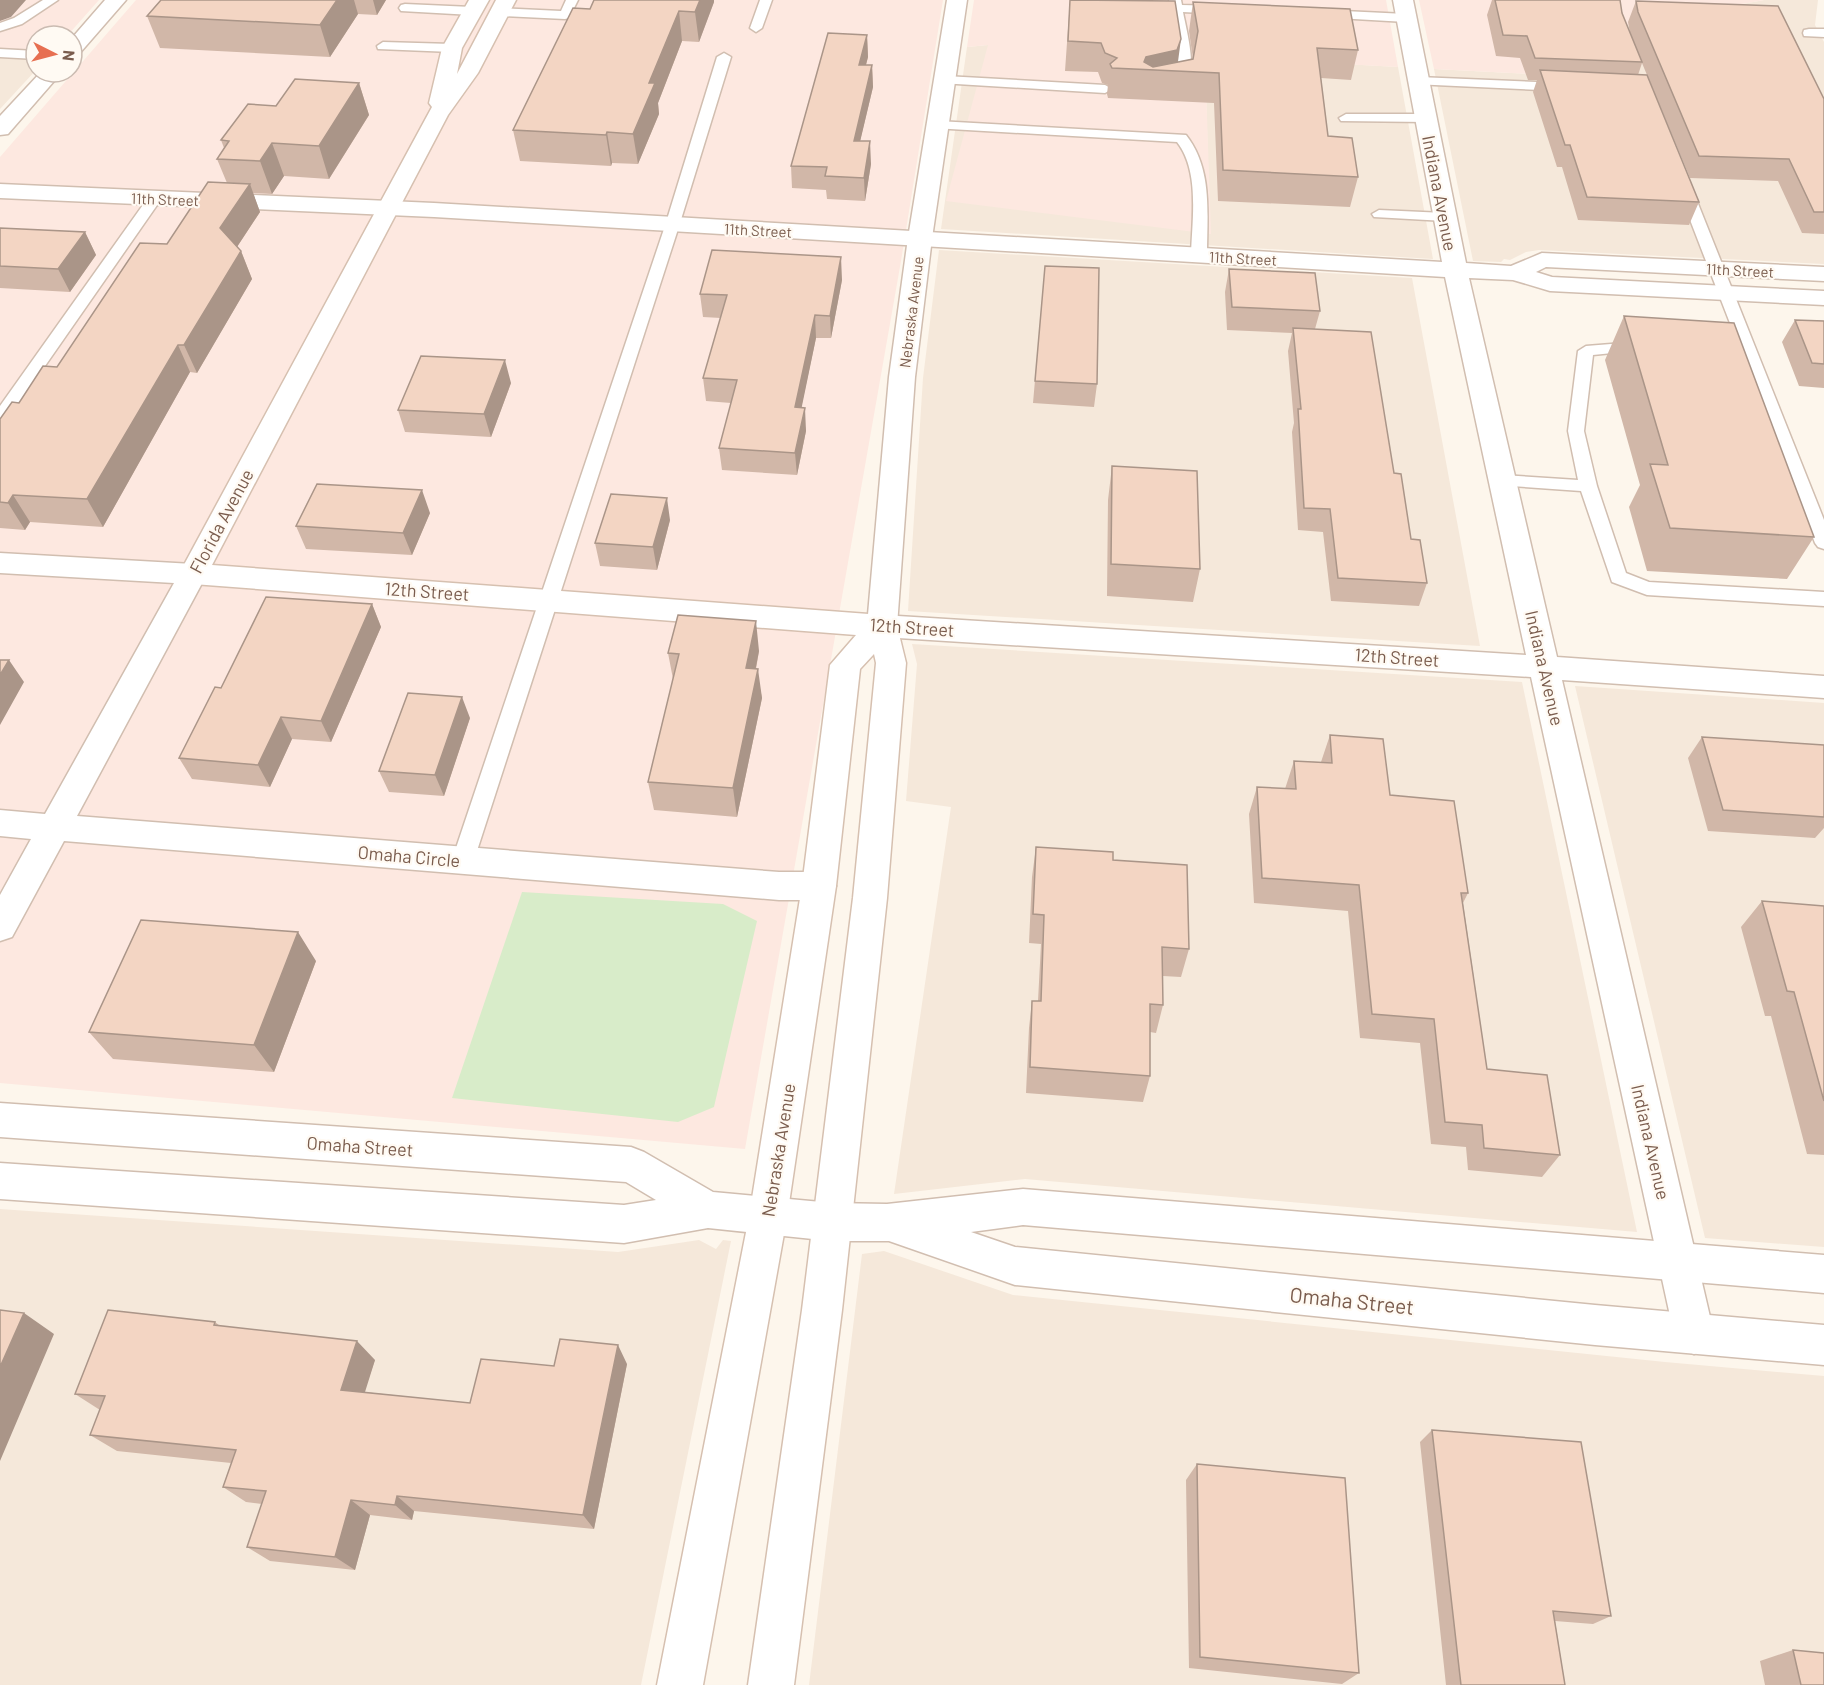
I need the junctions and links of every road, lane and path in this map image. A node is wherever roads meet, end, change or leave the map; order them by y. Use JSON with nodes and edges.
{"nodes":[{"id":1,"x":52,"y":0,"type":"edge"},
{"id":2,"x":116,"y":0,"type":"edge"},
{"id":3,"x":572,"y":0,"type":"edge"},
{"id":4,"x":766,"y":0,"type":"edge"},
{"id":5,"x":957,"y":0,"type":"edge"},
{"id":6,"x":1176,"y":4,"type":"edge"},
{"id":7,"x":476,"y":6,"type":"edge"},
{"id":8,"x":503,"y":6,"type":"edge"},
{"id":9,"x":405,"y":8,"type":"dead end"},
{"id":10,"x":1404,"y":9,"type":"edge"},
{"id":11,"x":1228,"y":10,"type":"edge"},
{"id":12,"x":1308,"y":13,"type":"edge"},
{"id":13,"x":0,"y":27,"type":"edge"},
{"id":14,"x":756,"y":28,"type":"dead end"},
{"id":15,"x":1809,"y":33,"type":"dead end"},
{"id":16,"x":1824,"y":33,"type":"edge"},
{"id":17,"x":84,"y":36,"type":"edge"},
{"id":18,"x":383,"y":46,"type":"dead end"},
{"id":19,"x":452,"y":48,"type":"junction"},
{"id":20,"x":0,"y":53,"type":"edge"},
{"id":21,"x":24,"y":54,"type":"edge"},
{"id":22,"x":724,"y":57,"type":"dead end"},
{"id":23,"x":945,"y":80,"type":"junction"},
{"id":24,"x":1418,"y":81,"type":"junction"},
{"id":25,"x":41,"y":84,"type":"edge"},
{"id":26,"x":1577,"y":88,"type":"edge"},
{"id":27,"x":1105,"y":89,"type":"dead end"},
{"id":28,"x":1169,"y":89,"type":"dead end"},
{"id":29,"x":438,"y":114,"type":"junction"},
{"id":30,"x":1346,"y":118,"type":"dead end"},
{"id":31,"x":1426,"y":118,"type":"junction"},
{"id":32,"x":938,"y":125,"type":"junction"},
{"id":33,"x":0,"y":129,"type":"edge"},
{"id":34,"x":1679,"y":174,"type":"edge"},
{"id":35,"x":0,"y":191,"type":"edge"},
{"id":36,"x":155,"y":198,"type":"junction"},
{"id":37,"x":387,"y":208,"type":"junction"},
{"id":38,"x":1379,"y":214,"type":"dead end"},
{"id":39,"x":1445,"y":218,"type":"junction"},
{"id":40,"x":672,"y":226,"type":"junction"},
{"id":41,"x":920,"y":238,"type":"junction"},
{"id":42,"x":1199,"y":255,"type":"junction"},
{"id":43,"x":1715,"y":268,"type":"junction"},
{"id":44,"x":1455,"y":270,"type":"junction"},
{"id":45,"x":1515,"y":273,"type":"junction"},
{"id":46,"x":1824,"y":274,"type":"edge"},
{"id":47,"x":1726,"y":292,"type":"junction"},
{"id":48,"x":1824,"y":298,"type":"edge"},
{"id":49,"x":1656,"y":349,"type":"edge"},
{"id":50,"x":1727,"y":352,"type":"edge"},
{"id":51,"x":1750,"y":354,"type":"junction"},
{"id":52,"x":0,"y":418,"type":"edge"},
{"id":53,"x":1502,"y":481,"type":"junction"},
{"id":54,"x":1588,"y":486,"type":"junction"},
{"id":55,"x":1824,"y":543,"type":"edge"},
{"id":56,"x":0,"y":563,"type":"edge"},
{"id":57,"x":193,"y":574,"type":"junction"},
{"id":58,"x":1824,"y":598,"type":"edge"},
{"id":59,"x":549,"y":600,"type":"junction"},
{"id":60,"x":882,"y":626,"type":"junction"},
{"id":61,"x":1544,"y":667,"type":"junction"},
{"id":62,"x":1824,"y":687,"type":"edge"},
{"id":63,"x":0,"y":823,"type":"edge"},
{"id":64,"x":54,"y":828,"type":"junction"},
{"id":65,"x":463,"y":860,"type":"junction"},
{"id":66,"x":819,"y":886,"type":"junction"},
{"id":67,"x":0,"y":927,"type":"edge"},
{"id":68,"x":0,"y":1119,"type":"edge"},
{"id":69,"x":0,"y":1181,"type":"edge"},
{"id":70,"x":708,"y":1210,"type":"junction"},
{"id":71,"x":768,"y":1217,"type":"junction"},
{"id":72,"x":832,"y":1222,"type":"junction"},
{"id":73,"x":887,"y":1222,"type":"junction"},
{"id":74,"x":1677,"y":1263,"type":"junction"},
{"id":75,"x":1824,"y":1275,"type":"edge"},
{"id":76,"x":1694,"y":1334,"type":"junction"},
{"id":77,"x":1824,"y":1345,"type":"edge"},
{"id":78,"x":680,"y":1685,"type":"edge"},
{"id":79,"x":771,"y":1685,"type":"edge"}],
"edges":[{"from":1,"to":13,"type":"lane"},
{"from":2,"to":17,"type":"street"},
{"from":3,"to":8,"type":"lane"},
{"from":4,"to":14,"type":"lane"},
{"from":5,"to":23,"type":"street","name":"Nebraska Avenue"},
{"from":6,"to":11,"type":"lane"},
{"from":6,"to":28,"type":"lane"},
{"from":7,"to":9,"type":"lane"},
{"from":7,"to":19,"type":"street","name":"Florida Avenue"},
{"from":8,"to":29,"type":"street","name":"Florida Avenue"},
{"from":10,"to":12,"type":"lane"},
{"from":10,"to":24,"type":"street","name":"Indiana Avenue"},
{"from":15,"to":16,"type":"lane"},
{"from":18,"to":19,"type":"lane"},
{"from":19,"to":29,"type":"street","name":"Florida Avenue"},
{"from":20,"to":21,"type":"lane"},
{"from":22,"to":40,"type":"lane"},
{"from":23,"to":27,"type":"lane"},
{"from":23,"to":32,"type":"street","name":"Nebraska Avenue"},
{"from":24,"to":26,"type":"lane"},
{"from":24,"to":31,"type":"street","name":"Indiana Avenue"},
{"from":25,"to":33,"type":"street"},
{"from":29,"to":37,"type":"street","name":"Florida Avenue"},
{"from":30,"to":31,"type":"lane"},
{"from":31,"to":39,"type":"street","name":"Indiana Avenue"},
{"from":32,"to":41,"type":"street","name":"Nebraska Avenue"},
{"from":32,"to":42,"type":"lane"},
{"from":34,"to":43,"type":"lane"},
{"from":35,"to":36,"type":"street","name":"11th Street"},
{"from":36,"to":37,"type":"street","name":"11th Street"},
{"from":36,"to":52,"type":"lane"},
{"from":37,"to":40,"type":"street","name":"11th Street"},
{"from":37,"to":57,"type":"street","name":"Florida Avenue"},
{"from":38,"to":39,"type":"lane"},
{"from":39,"to":44,"type":"street","name":"Indiana Avenue"},
{"from":40,"to":41,"type":"street","name":"11th Street"},
{"from":40,"to":59,"type":"lane"},
{"from":41,"to":42,"type":"street","name":"11th Street"},
{"from":41,"to":60,"type":"street","name":"Nebraska Avenue"},
{"from":42,"to":44,"type":"street","name":"11th Street"},
{"from":43,"to":45,"type":"street","name":"11th Street"},
{"from":43,"to":46,"type":"street","name":"11th Street"},
{"from":43,"to":47,"type":"lane"},
{"from":44,"to":45,"type":"street","name":"11th Street"},
{"from":44,"to":53,"type":"street","name":"Indiana Avenue"},
{"from":45,"to":47,"type":"street","name":"11th Street"},
{"from":47,"to":48,"type":"street","name":"11th Street"},
{"from":47,"to":51,"type":"lane"},
{"from":49,"to":54,"type":"lane"},
{"from":50,"to":51,"type":"lane"},
{"from":51,"to":55,"type":"lane"},
{"from":53,"to":54,"type":"lane"},
{"from":53,"to":61,"type":"street","name":"Indiana Avenue"},
{"from":54,"to":58,"type":"lane"},
{"from":56,"to":57,"type":"street","name":"12th Street"},
{"from":57,"to":59,"type":"street","name":"12th Street"},
{"from":57,"to":64,"type":"street","name":"Florida Avenue"},
{"from":59,"to":60,"type":"street","name":"12th Street"},
{"from":59,"to":65,"type":"lane"},
{"from":60,"to":61,"type":"street","name":"12th Street"},
{"from":60,"to":66,"type":"street","name":"Nebraska Avenue"},
{"from":60,"to":72,"type":"street","name":"Nebraska Avenue"},
{"from":61,"to":62,"type":"street","name":"12th Street"},
{"from":61,"to":74,"type":"street","name":"Indiana Avenue"},
{"from":63,"to":64,"type":"street","name":"Omaha Circle"},
{"from":64,"to":65,"type":"street","name":"Omaha Circle"},
{"from":64,"to":67,"type":"street","name":"Florida Avenue"},
{"from":65,"to":66,"type":"street","name":"Omaha Circle"},
{"from":66,"to":71,"type":"street","name":"Nebraska Avenue"},
{"from":68,"to":70,"type":"street","name":"Omaha Street"},
{"from":69,"to":70,"type":"street","name":"Omaha Street"},
{"from":70,"to":71,"type":"street","name":"Omaha Street"},
{"from":71,"to":72,"type":"street","name":"Omaha Street"},
{"from":71,"to":78,"type":"street","name":"Nebraska Avenue"},
{"from":72,"to":73,"type":"street","name":"Omaha Street"},
{"from":72,"to":79,"type":"street","name":"Nebraska Avenue"},
{"from":73,"to":74,"type":"street","name":"Omaha Street"},
{"from":73,"to":76,"type":"street","name":"Omaha Street"},
{"from":74,"to":75,"type":"street","name":"Omaha Street"},
{"from":74,"to":76,"type":"street","name":"Indiana Avenue"},
{"from":76,"to":77,"type":"street","name":"Omaha Street"}]}
